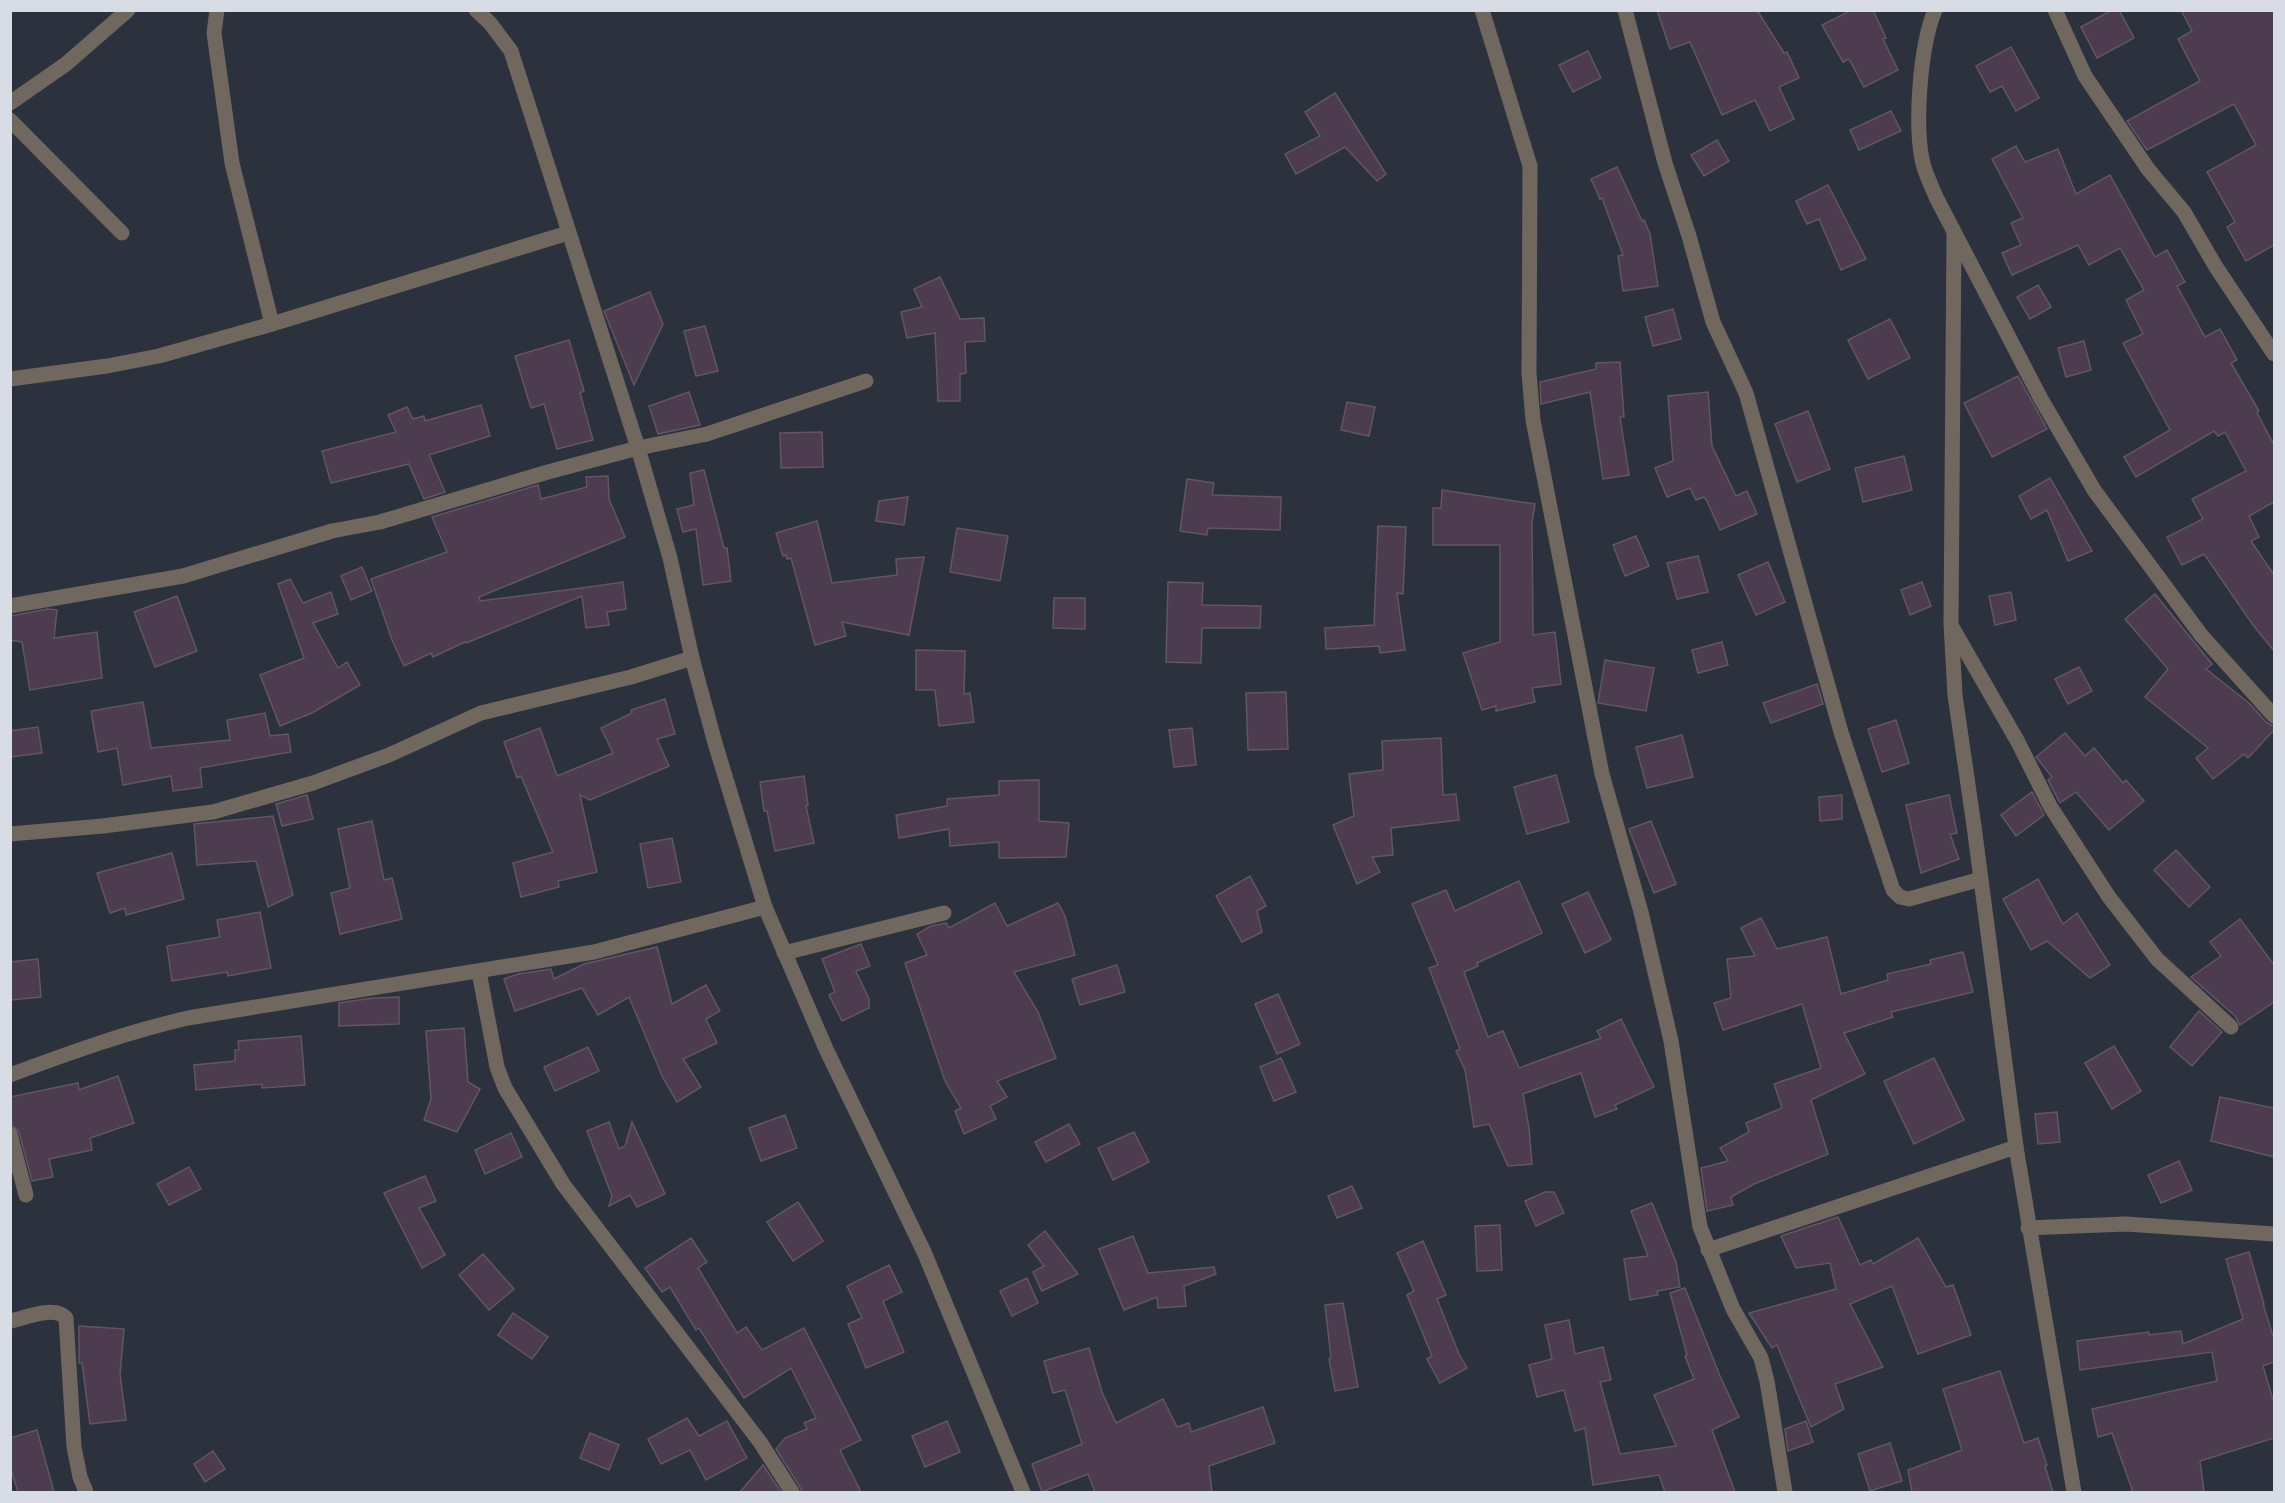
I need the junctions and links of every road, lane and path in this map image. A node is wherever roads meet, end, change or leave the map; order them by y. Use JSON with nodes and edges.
{"nodes":[{"id":1,"x":128,"y":10,"type":"edge"},
{"id":2,"x":217,"y":10,"type":"edge"},
{"id":3,"x":476,"y":10,"type":"edge"},
{"id":4,"x":1482,"y":10,"type":"edge"},
{"id":5,"x":1625,"y":10,"type":"edge"},
{"id":6,"x":1935,"y":10,"type":"edge"},
{"id":7,"x":2055,"y":10,"type":"edge"},
{"id":8,"x":10,"y":103,"type":"edge"},
{"id":9,"x":10,"y":120,"type":"edge"},
{"id":10,"x":568,"y":232,"type":"junction"},
{"id":11,"x":122,"y":233,"type":"dead end"},
{"id":12,"x":1954,"y":234,"type":"junction"},
{"id":13,"x":272,"y":324,"type":"junction"},
{"id":14,"x":2274,"y":354,"type":"edge"},
{"id":15,"x":10,"y":379,"type":"edge"},
{"id":16,"x":866,"y":381,"type":"dead end"},
{"id":17,"x":638,"y":448,"type":"junction"},
{"id":18,"x":10,"y":606,"type":"edge"},
{"id":19,"x":1951,"y":624,"type":"junction"},
{"id":20,"x":692,"y":658,"type":"junction"},
{"id":21,"x":2274,"y":716,"type":"edge"},
{"id":22,"x":10,"y":834,"type":"edge"},
{"id":23,"x":1981,"y":879,"type":"junction"},
{"id":24,"x":765,"y":907,"type":"junction"},
{"id":25,"x":944,"y":913,"type":"dead end"},
{"id":26,"x":784,"y":953,"type":"junction"},
{"id":27,"x":479,"y":972,"type":"junction"},
{"id":28,"x":2231,"y":1027,"type":"dead end"},
{"id":29,"x":10,"y":1075,"type":"edge"},
{"id":30,"x":10,"y":1134,"type":"edge"},
{"id":31,"x":2016,"y":1148,"type":"junction"},
{"id":32,"x":26,"y":1195,"type":"dead end"},
{"id":33,"x":2028,"y":1228,"type":"junction"},
{"id":34,"x":2274,"y":1234,"type":"edge"},
{"id":35,"x":1708,"y":1250,"type":"junction"},
{"id":36,"x":10,"y":1321,"type":"edge"},
{"id":37,"x":86,"y":1492,"type":"edge"},
{"id":38,"x":792,"y":1492,"type":"edge"},
{"id":39,"x":1023,"y":1492,"type":"edge"},
{"id":40,"x":1785,"y":1492,"type":"edge"},
{"id":41,"x":2074,"y":1492,"type":"edge"}],
"edges":[{"from":1,"to":8,"type":"street"},
{"from":2,"to":13,"type":"street"},
{"from":3,"to":10,"type":"street"},
{"from":4,"to":35,"type":"street"},
{"from":5,"to":23,"type":"street"},
{"from":6,"to":12,"type":"street"},
{"from":7,"to":14,"type":"street"},
{"from":9,"to":11,"type":"street"},
{"from":10,"to":13,"type":"street"},
{"from":10,"to":17,"type":"street"},
{"from":12,"to":19,"type":"street"},
{"from":12,"to":21,"type":"street"},
{"from":13,"to":15,"type":"street"},
{"from":16,"to":17,"type":"street"},
{"from":17,"to":18,"type":"street"},
{"from":17,"to":20,"type":"street"},
{"from":19,"to":23,"type":"street"},
{"from":19,"to":28,"type":"street"},
{"from":20,"to":22,"type":"street"},
{"from":20,"to":24,"type":"street"},
{"from":23,"to":31,"type":"street"},
{"from":24,"to":26,"type":"street"},
{"from":24,"to":27,"type":"street"},
{"from":25,"to":26,"type":"street"},
{"from":26,"to":39,"type":"street"},
{"from":27,"to":29,"type":"street"},
{"from":27,"to":38,"type":"street"},
{"from":30,"to":32,"type":"street"},
{"from":31,"to":33,"type":"street"},
{"from":31,"to":35,"type":"street"},
{"from":33,"to":34,"type":"street"},
{"from":33,"to":41,"type":"street"},
{"from":35,"to":40,"type":"street"},
{"from":36,"to":37,"type":"street"}]}
